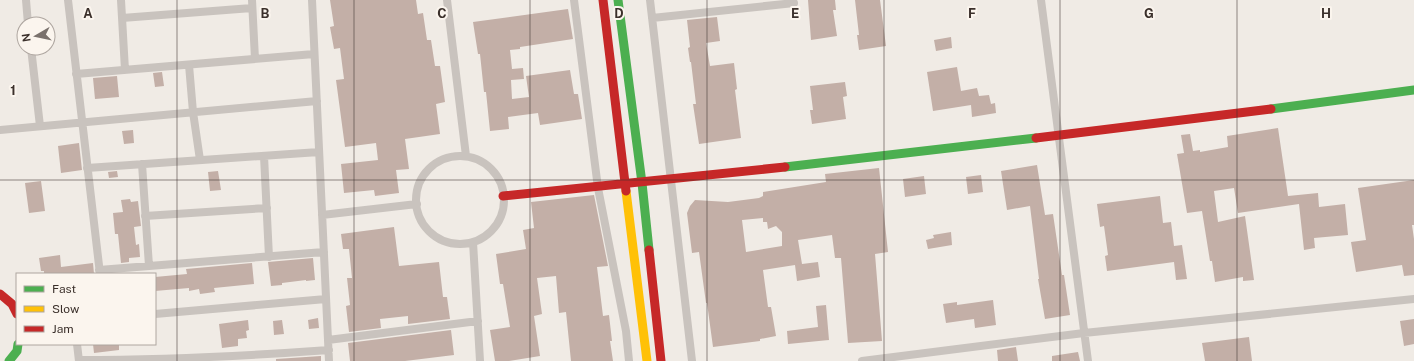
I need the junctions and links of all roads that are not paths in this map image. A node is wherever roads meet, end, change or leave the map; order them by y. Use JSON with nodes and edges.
{"nodes":[{"id":1,"x":26,"y":0,"type":"edge"},
{"id":2,"x":68,"y":0,"type":"edge"},
{"id":3,"x":121,"y":0,"type":"edge"},
{"id":4,"x":312,"y":0,"type":"edge"},
{"id":5,"x":447,"y":0,"type":"edge"},
{"id":6,"x":574,"y":0,"type":"edge"},
{"id":7,"x":603,"y":0,"type":"edge"},
{"id":8,"x":618,"y":0,"type":"edge"},
{"id":9,"x":650,"y":0,"type":"edge"},
{"id":10,"x":1041,"y":0,"type":"edge"},
{"id":11,"x":794,"y":3,"type":"dead end"},
{"id":12,"x":252,"y":4,"type":"edge"},
{"id":13,"x":27,"y":16,"type":"edge"},
{"id":14,"x":122,"y":18,"type":"junction"},
{"id":15,"x":652,"y":18,"type":"junction"},
{"id":16,"x":314,"y":54,"type":"junction"},
{"id":17,"x":32,"y":56,"type":"edge"},
{"id":18,"x":255,"y":59,"type":"junction"},
{"id":19,"x":189,"y":64,"type":"junction"},
{"id":20,"x":125,"y":70,"type":"junction"},
{"id":21,"x":76,"y":74,"type":"junction"},
{"id":22,"x":1414,"y":90,"type":"edge"},
{"id":23,"x":316,"y":101,"type":"junction"},
{"id":24,"x":193,"y":112,"type":"junction"},
{"id":25,"x":82,"y":122,"type":"junction"},
{"id":26,"x":40,"y":126,"type":"junction"},
{"id":27,"x":0,"y":130,"type":"edge"},
{"id":28,"x":1059,"y":136,"type":"junction"},
{"id":29,"x":319,"y":152,"type":"junction"},
{"id":30,"x":264,"y":156,"type":"junction"},
{"id":31,"x":466,"y":156,"type":"junction"},
{"id":32,"x":200,"y":160,"type":"junction"},
{"id":33,"x":142,"y":164,"type":"junction"},
{"id":34,"x":87,"y":168,"type":"junction"},
{"id":35,"x":671,"y":180,"type":"junction"},
{"id":36,"x":642,"y":183,"type":"junction"},
{"id":37,"x":626,"y":185,"type":"junction"},
{"id":38,"x":598,"y":188,"type":"junction"},
{"id":39,"x":503,"y":196,"type":"junction"},
{"id":40,"x":417,"y":204,"type":"junction"},
{"id":41,"x":267,"y":208,"type":"junction"},
{"id":42,"x":322,"y":215,"type":"junction"},
{"id":43,"x":145,"y":216,"type":"junction"},
{"id":44,"x":473,"y":242,"type":"junction"},
{"id":45,"x":324,"y":252,"type":"junction"},
{"id":46,"x":269,"y":257,"type":"junction"},
{"id":47,"x":149,"y":266,"type":"junction"},
{"id":48,"x":100,"y":272,"type":"edge"},
{"id":49,"x":0,"y":294,"type":"edge"},
{"id":50,"x":326,"y":299,"type":"junction"},
{"id":51,"x":1414,"y":299,"type":"edge"},
{"id":52,"x":16,"y":312,"type":"edge"},
{"id":53,"x":156,"y":314,"type":"edge"},
{"id":54,"x":478,"y":321,"type":"junction"},
{"id":55,"x":1084,"y":333,"type":"junction"},
{"id":56,"x":328,"y":340,"type":"junction"},
{"id":57,"x":18,"y":345,"type":"edge"},
{"id":58,"x":77,"y":345,"type":"edge"},
{"id":59,"x":329,"y":350,"type":"junction"},
{"id":60,"x":267,"y":358,"type":"edge"},
{"id":61,"x":9,"y":361,"type":"edge"},
{"id":62,"x":79,"y":361,"type":"edge"},
{"id":63,"x":138,"y":361,"type":"edge"},
{"id":64,"x":329,"y":361,"type":"edge"},
{"id":65,"x":480,"y":361,"type":"edge"},
{"id":66,"x":629,"y":361,"type":"edge"},
{"id":67,"x":647,"y":361,"type":"edge"},
{"id":68,"x":661,"y":361,"type":"edge"},
{"id":69,"x":692,"y":361,"type":"edge"},
{"id":70,"x":862,"y":361,"type":"edge"},
{"id":71,"x":1088,"y":361,"type":"edge"}],
"edges":[{"from":1,"to":13,"type":"street"},
{"from":2,"to":21,"type":"street"},
{"from":3,"to":14,"type":"street"},
{"from":4,"to":16,"type":"street"},
{"from":5,"to":31,"type":"street"},
{"from":6,"to":38,"type":"street"},
{"from":7,"to":37,"type":"street"},
{"from":8,"to":36,"type":"street"},
{"from":9,"to":15,"type":"street"},
{"from":10,"to":28,"type":"street"},
{"from":11,"to":15,"type":"street"},
{"from":12,"to":14,"type":"street"},
{"from":12,"to":18,"type":"street"},
{"from":14,"to":20,"type":"street"},
{"from":15,"to":35,"type":"street"},
{"from":16,"to":18,"type":"street"},
{"from":16,"to":23,"type":"street"},
{"from":17,"to":26,"type":"street"},
{"from":18,"to":19,"type":"street"},
{"from":19,"to":20,"type":"street"},
{"from":19,"to":24,"type":"street"},
{"from":20,"to":21,"type":"street"},
{"from":21,"to":25,"type":"street"},
{"from":22,"to":28,"type":"street"},
{"from":23,"to":24,"type":"street"},
{"from":23,"to":29,"type":"street"},
{"from":24,"to":25,"type":"street"},
{"from":24,"to":32,"type":"street"},
{"from":25,"to":26,"type":"street"},
{"from":25,"to":34,"type":"street"},
{"from":26,"to":27,"type":"street"},
{"from":28,"to":35,"type":"street"},
{"from":28,"to":55,"type":"street"},
{"from":29,"to":30,"type":"street"},
{"from":29,"to":42,"type":"street"},
{"from":30,"to":32,"type":"street"},
{"from":30,"to":41,"type":"street"},
{"from":31,"to":39,"type":"street"},
{"from":31,"to":40,"type":"street"},
{"from":32,"to":33,"type":"street"},
{"from":33,"to":34,"type":"street"},
{"from":33,"to":43,"type":"street"},
{"from":34,"to":48,"type":"street"},
{"from":35,"to":36,"type":"street"},
{"from":35,"to":69,"type":"street"},
{"from":36,"to":37,"type":"street"},
{"from":36,"to":68,"type":"street"},
{"from":37,"to":38,"type":"street"},
{"from":37,"to":67,"type":"street"},
{"from":38,"to":39,"type":"street"},
{"from":38,"to":66,"type":"street"},
{"from":39,"to":44,"type":"street"},
{"from":40,"to":42,"type":"street"},
{"from":40,"to":44,"type":"street"},
{"from":41,"to":43,"type":"street"},
{"from":41,"to":46,"type":"street"},
{"from":42,"to":45,"type":"street"},
{"from":43,"to":47,"type":"street"},
{"from":44,"to":54,"type":"street"},
{"from":45,"to":46,"type":"street"},
{"from":45,"to":50,"type":"street"},
{"from":46,"to":47,"type":"street"},
{"from":47,"to":48,"type":"street"},
{"from":49,"to":52,"type":"street"},
{"from":50,"to":53,"type":"street"},
{"from":50,"to":56,"type":"street"},
{"from":51,"to":55,"type":"street"},
{"from":54,"to":56,"type":"street"},
{"from":54,"to":65,"type":"street"},
{"from":55,"to":70,"type":"street"},
{"from":55,"to":71,"type":"street"},
{"from":56,"to":59,"type":"street"},
{"from":57,"to":61,"type":"street"},
{"from":58,"to":62,"type":"street"},
{"from":59,"to":60,"type":"street"},
{"from":59,"to":64,"type":"street"},
{"from":60,"to":63,"type":"street"},
{"from":62,"to":63,"type":"street"}]}
